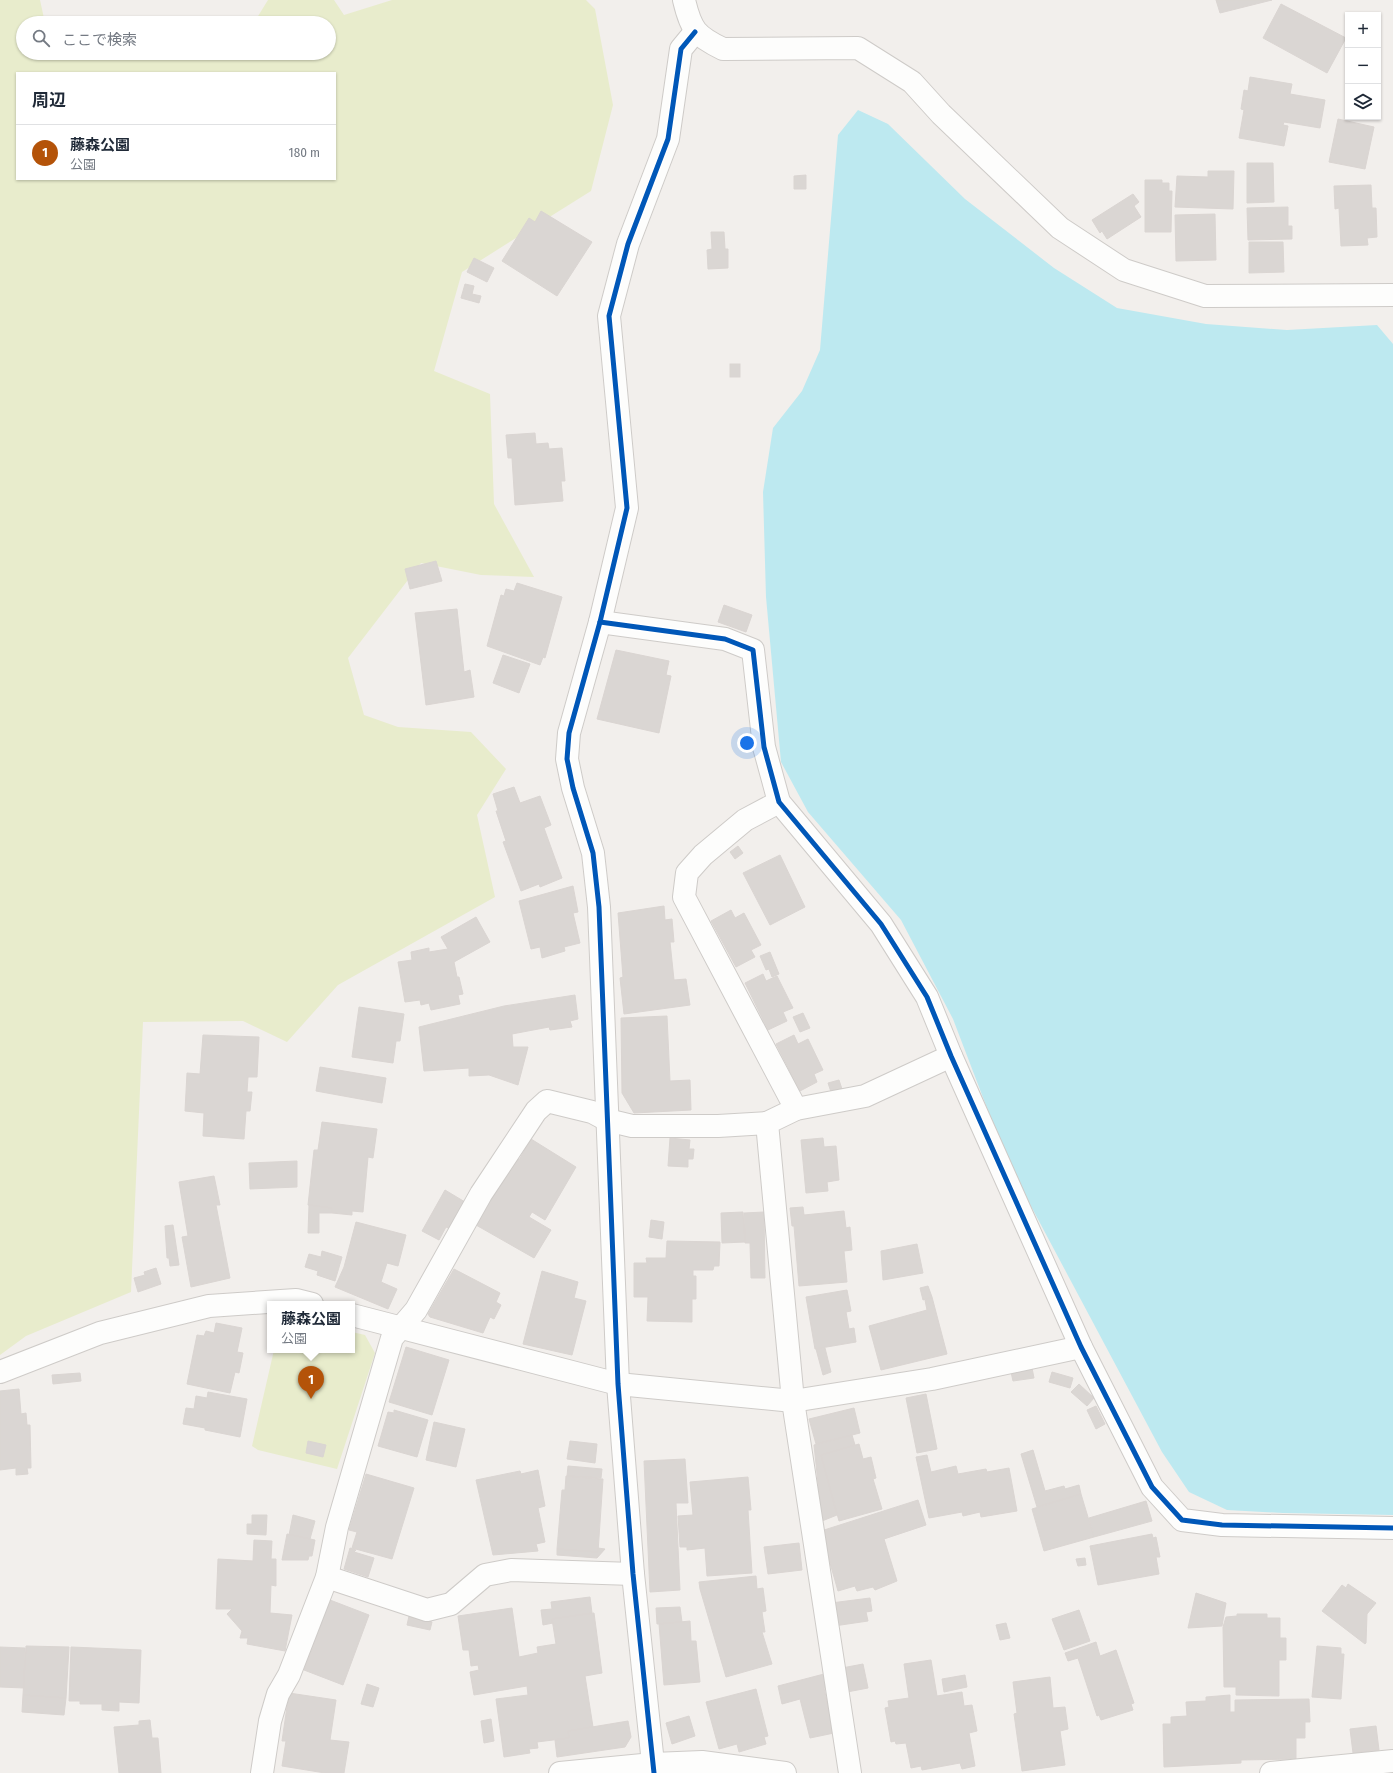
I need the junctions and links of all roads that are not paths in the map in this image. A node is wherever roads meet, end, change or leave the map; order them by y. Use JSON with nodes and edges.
{"nodes":[{"id":1,"x":684,"y":0,"type":"edge"},
{"id":2,"x":695,"y":32,"type":"junction"},
{"id":3,"x":1393,"y":295,"type":"edge"},
{"id":4,"x":600,"y":622,"type":"junction"},
{"id":5,"x":779,"y":802,"type":"junction"},
{"id":6,"x":951,"y":1056,"type":"junction"},
{"id":7,"x":796,"y":1109,"type":"junction"},
{"id":8,"x":607,"y":1120,"type":"junction"},
{"id":9,"x":767,"y":1123,"type":"junction"},
{"id":10,"x":282,"y":1301,"type":"edge"},
{"id":11,"x":300,"y":1301,"type":"edge"},
{"id":12,"x":267,"y":1302,"type":"edge"},
{"id":13,"x":355,"y":1315,"type":"edge"},
{"id":14,"x":401,"y":1327,"type":"junction"},
{"id":15,"x":1081,"y":1346,"type":"junction"},
{"id":16,"x":0,"y":1372,"type":"edge"},
{"id":17,"x":618,"y":1384,"type":"junction"},
{"id":18,"x":794,"y":1401,"type":"junction"},
{"id":19,"x":1393,"y":1528,"type":"edge"},
{"id":20,"x":633,"y":1574,"type":"junction"},
{"id":21,"x":327,"y":1577,"type":"junction"},
{"id":22,"x":1393,"y":1761,"type":"edge"},
{"id":23,"x":653,"y":1769,"type":"edge"},
{"id":24,"x":262,"y":1773,"type":"edge"},
{"id":25,"x":560,"y":1773,"type":"edge"},
{"id":26,"x":785,"y":1773,"type":"edge"},
{"id":27,"x":850,"y":1773,"type":"edge"},
{"id":28,"x":1272,"y":1773,"type":"edge"}],
"edges":[{"from":1,"to":2,"type":"street"},
{"from":2,"to":3,"type":"street"},
{"from":2,"to":4,"type":"street"},
{"from":4,"to":5,"type":"street"},
{"from":4,"to":8,"type":"street"},
{"from":5,"to":6,"type":"street"},
{"from":5,"to":7,"type":"street"},
{"from":6,"to":7,"type":"street"},
{"from":6,"to":15,"type":"street"},
{"from":7,"to":9,"type":"street"},
{"from":8,"to":9,"type":"street"},
{"from":8,"to":14,"type":"street"},
{"from":8,"to":17,"type":"street"},
{"from":9,"to":18,"type":"street"},
{"from":10,"to":11,"type":"street"},
{"from":12,"to":16,"type":"street"},
{"from":13,"to":14,"type":"street"},
{"from":14,"to":17,"type":"street"},
{"from":14,"to":21,"type":"street"},
{"from":15,"to":18,"type":"street"},
{"from":15,"to":19,"type":"street"},
{"from":17,"to":18,"type":"street"},
{"from":17,"to":20,"type":"street"},
{"from":18,"to":27,"type":"street"},
{"from":20,"to":21,"type":"street"},
{"from":20,"to":23,"type":"street"},
{"from":21,"to":24,"type":"street"},
{"from":22,"to":28,"type":"street"},
{"from":23,"to":25,"type":"street"},
{"from":23,"to":26,"type":"street"}]}
